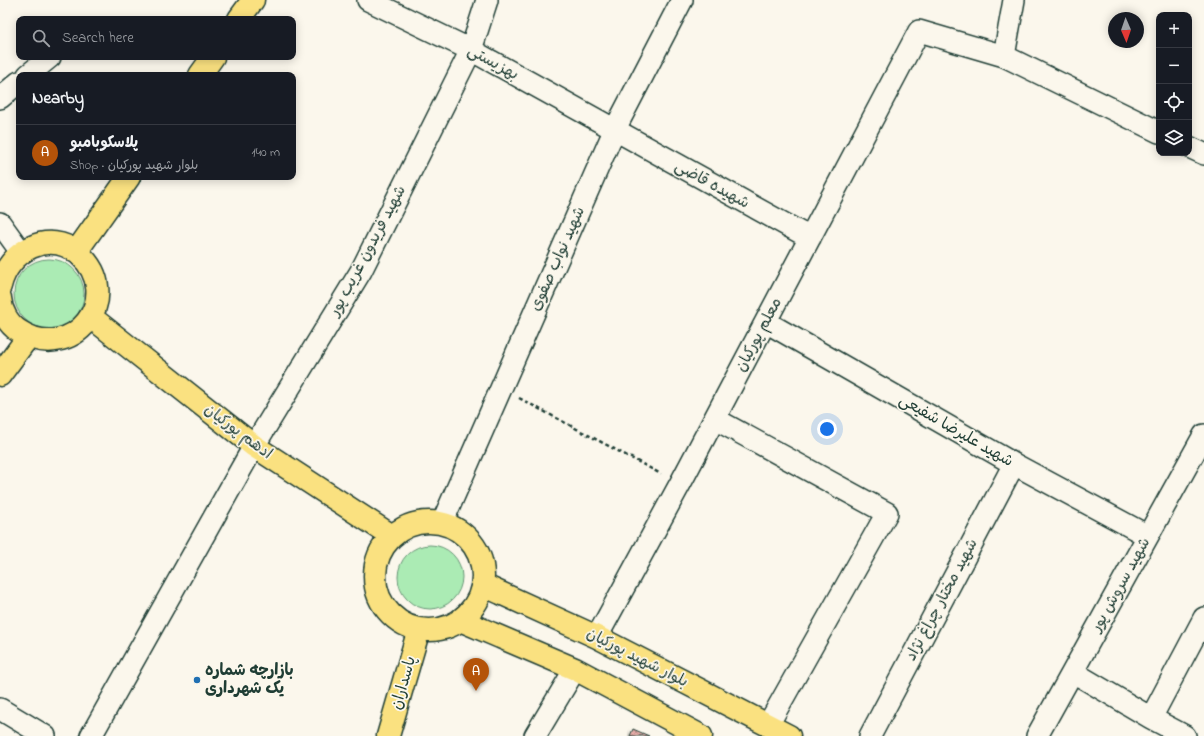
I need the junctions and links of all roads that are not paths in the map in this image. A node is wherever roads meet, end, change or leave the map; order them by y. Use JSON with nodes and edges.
{"nodes":[{"id":1,"x":253,"y":0,"type":"edge"},
{"id":2,"x":368,"y":0,"type":"edge"},
{"id":3,"x":486,"y":0,"type":"edge"},
{"id":4,"x":682,"y":0,"type":"edge"},
{"id":5,"x":1014,"y":0,"type":"edge"},
{"id":6,"x":241,"y":16,"type":"edge"},
{"id":7,"x":471,"y":50,"type":"junction"},
{"id":8,"x":1004,"y":56,"type":"junction"},
{"id":9,"x":46,"y":60,"type":"edge"},
{"id":10,"x":211,"y":60,"type":"edge"},
{"id":11,"x":32,"y":72,"type":"edge"},
{"id":12,"x":202,"y":72,"type":"edge"},
{"id":13,"x":16,"y":85,"type":"edge"},
{"id":14,"x":0,"y":98,"type":"edge"},
{"id":15,"x":614,"y":131,"type":"junction"},
{"id":16,"x":1156,"y":131,"type":"edge"},
{"id":17,"x":1192,"y":148,"type":"edge"},
{"id":18,"x":1204,"y":154,"type":"edge"},
{"id":19,"x":127,"y":180,"type":"edge"},
{"id":20,"x":0,"y":223,"type":"edge"},
{"id":21,"x":810,"y":238,"type":"junction"},
{"id":22,"x":21,"y":252,"type":"junction"},
{"id":23,"x":76,"y":252,"type":"junction"},
{"id":24,"x":1,"y":278,"type":"edge"},
{"id":25,"x":0,"y":298,"type":"edge"},
{"id":26,"x":91,"y":317,"type":"junction"},
{"id":27,"x":766,"y":322,"type":"junction"},
{"id":28,"x":28,"y":337,"type":"junction"},
{"id":29,"x":0,"y":375,"type":"edge"},
{"id":30,"x":715,"y":419,"type":"junction"},
{"id":31,"x":1204,"y":435,"type":"edge"},
{"id":32,"x":254,"y":446,"type":"junction"},
{"id":33,"x":1014,"y":464,"type":"junction"},
{"id":34,"x":442,"y":523,"type":"junction"},
{"id":35,"x":392,"y":536,"type":"junction"},
{"id":36,"x":1148,"y":536,"type":"junction"},
{"id":37,"x":483,"y":585,"type":"junction"},
{"id":38,"x":1204,"y":618,"type":"edge"},
{"id":39,"x":460,"y":620,"type":"junction"},
{"id":40,"x":419,"y":629,"type":"junction"},
{"id":41,"x":598,"y":637,"type":"junction"},
{"id":42,"x":575,"y":669,"type":"junction"},
{"id":43,"x":1073,"y":672,"type":"junction"},
{"id":44,"x":0,"y":709,"type":"edge"},
{"id":45,"x":1151,"y":718,"type":"junction"},
{"id":46,"x":768,"y":725,"type":"junction"},
{"id":47,"x":45,"y":736,"type":"edge"},
{"id":48,"x":91,"y":736,"type":"edge"},
{"id":49,"x":388,"y":736,"type":"edge"},
{"id":50,"x":535,"y":736,"type":"edge"},
{"id":51,"x":701,"y":736,"type":"edge"},
{"id":52,"x":790,"y":736,"type":"edge"},
{"id":53,"x":870,"y":736,"type":"edge"},
{"id":54,"x":1037,"y":736,"type":"edge"},
{"id":55,"x":1185,"y":736,"type":"edge"}],
"edges":[{"from":1,"to":6,"type":"main road"},
{"from":2,"to":7,"type":"street","name":"بهزیستی"},
{"from":3,"to":7,"type":"street","name":"شهید فریدون غریب پور"},
{"from":4,"to":15,"type":"street","name":"شهید نواب صفوی"},
{"from":5,"to":8,"type":"street"},
{"from":7,"to":15,"type":"street","name":"بهزیستی"},
{"from":7,"to":32,"type":"street","name":"شهید فریدون غریب پور"},
{"from":8,"to":16,"type":"street"},
{"from":8,"to":21,"type":"street","name":"معلم پورکیان"},
{"from":9,"to":11,"type":"street"},
{"from":10,"to":12,"type":"main road"},
{"from":13,"to":14,"type":"street"},
{"from":15,"to":21,"type":"street","name":"شهیده قاضی"},
{"from":15,"to":34,"type":"street","name":"شهید نواب صفوی"},
{"from":17,"to":18,"type":"street"},
{"from":19,"to":23,"type":"main road"},
{"from":20,"to":22,"type":"street"},
{"from":21,"to":27,"type":"street","name":"معلم پورکیان"},
{"from":22,"to":23,"type":"main road"},
{"from":22,"to":24,"type":"main road"},
{"from":23,"to":26,"type":"main road"},
{"from":25,"to":28,"type":"main road"},
{"from":26,"to":28,"type":"main road"},
{"from":26,"to":32,"type":"main road","name":"ادهم پورکیان"},
{"from":27,"to":30,"type":"street","name":"معلم پورکیان"},
{"from":27,"to":33,"type":"street","name":"شهید علیرضا شفیعی"},
{"from":28,"to":29,"type":"main road"},
{"from":30,"to":41,"type":"street","name":"معلم پورکیان"},
{"from":30,"to":46,"type":"street"},
{"from":31,"to":36,"type":"street","name":"شهید سروش پور"},
{"from":32,"to":35,"type":"main road","name":"ادهم پورکیان"},
{"from":32,"to":48,"type":"street"},
{"from":33,"to":36,"type":"street","name":"شهید علیرضا شفیعی"},
{"from":33,"to":53,"type":"street","name":"شهید مختار چراغ نژاد"},
{"from":34,"to":35,"type":"main road"},
{"from":34,"to":37,"type":"main road"},
{"from":35,"to":40,"type":"main road"},
{"from":36,"to":43,"type":"street","name":"شهید سروش پور"},
{"from":37,"to":39,"type":"main road"},
{"from":37,"to":41,"type":"main road","name":"بلوار شهید پورکیان"},
{"from":38,"to":45,"type":"street"},
{"from":39,"to":40,"type":"main road"},
{"from":39,"to":42,"type":"main road"},
{"from":40,"to":49,"type":"main road","name":"پاسداران"},
{"from":41,"to":46,"type":"main road","name":"بلوار شهید پورکیان"},
{"from":42,"to":50,"type":"street"},
{"from":42,"to":51,"type":"main road"},
{"from":43,"to":45,"type":"street"},
{"from":43,"to":54,"type":"street","name":"شهید سروش پور"},
{"from":44,"to":47,"type":"street"},
{"from":45,"to":55,"type":"street"},
{"from":46,"to":52,"type":"main road","name":"بلوار شهید پورکیان"}]}
